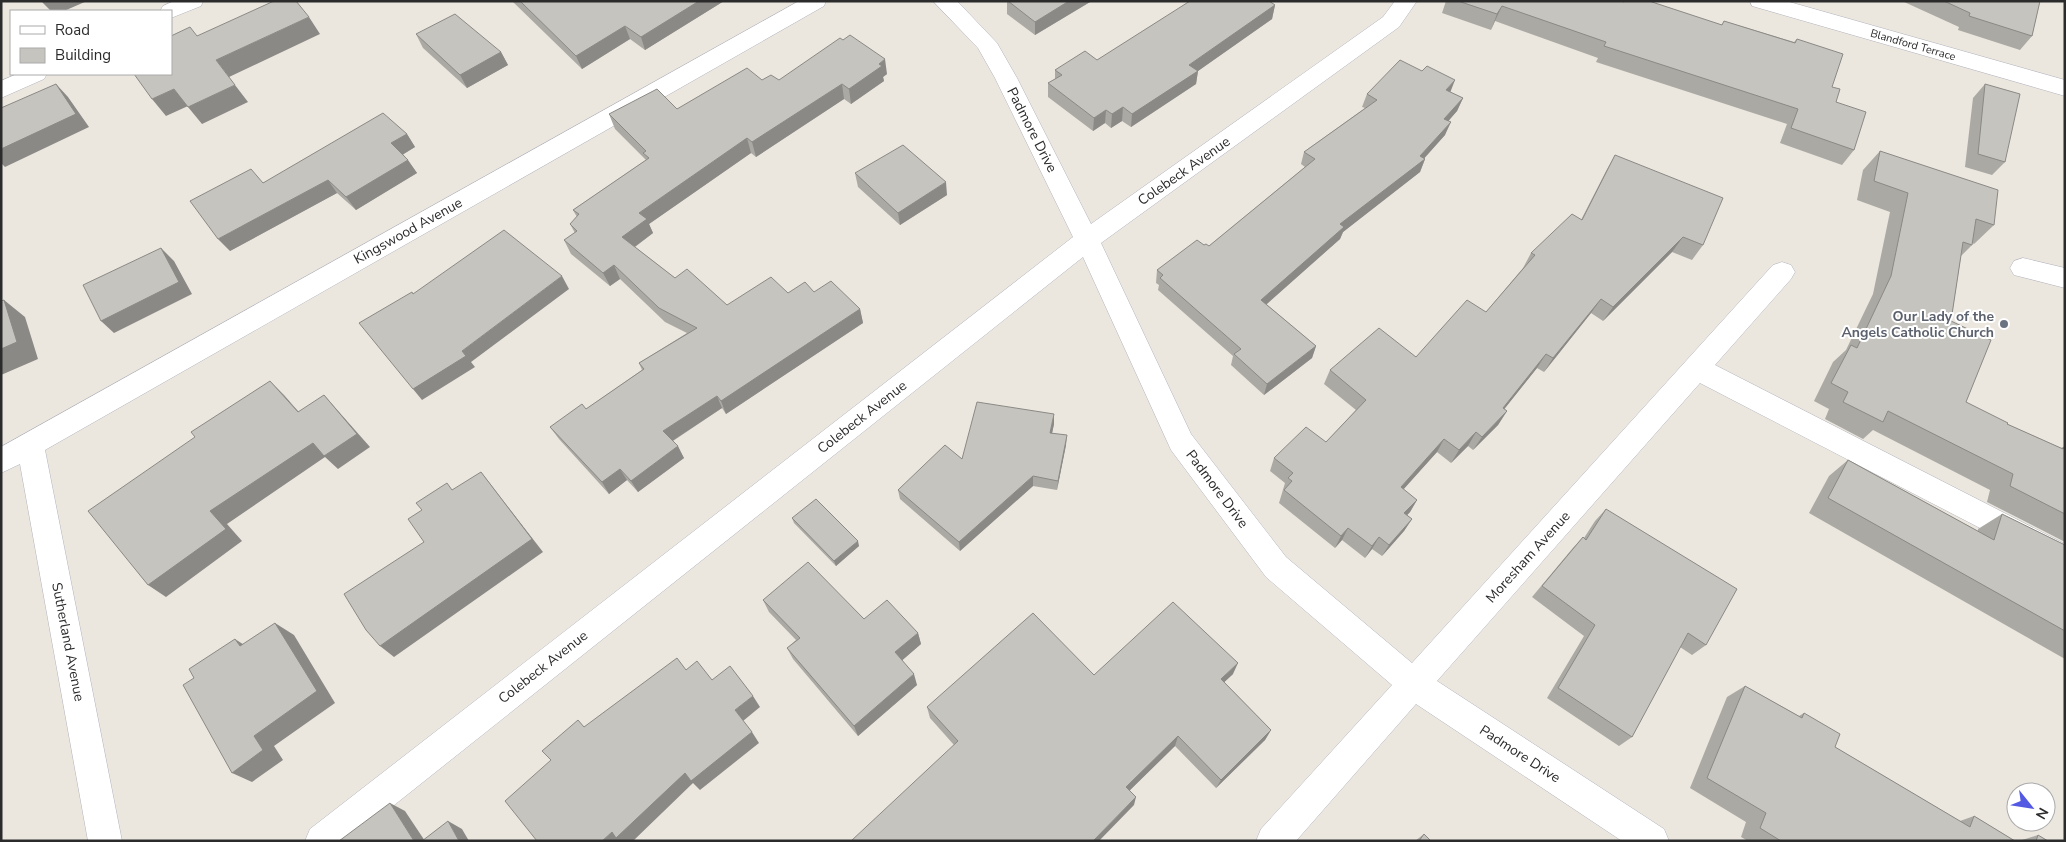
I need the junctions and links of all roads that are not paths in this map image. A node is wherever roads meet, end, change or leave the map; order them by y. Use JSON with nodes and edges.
{"nodes":[{"id":1,"x":193,"y":1,"type":"edge"},
{"id":2,"x":816,"y":1,"type":"edge"},
{"id":3,"x":943,"y":1,"type":"edge"},
{"id":4,"x":1407,"y":1,"type":"edge"},
{"id":5,"x":1760,"y":1,"type":"edge"},
{"id":6,"x":172,"y":11,"type":"edge"},
{"id":7,"x":34,"y":75,"type":"edge"},
{"id":8,"x":2065,"y":88,"type":"edge"},
{"id":9,"x":1,"y":90,"type":"edge"},
{"id":10,"x":1087,"y":240,"type":"junction"},
{"id":11,"x":2023,"y":268,"type":"dead end"},
{"id":12,"x":1782,"y":272,"type":"dead end"},
{"id":13,"x":2065,"y":278,"type":"edge"},
{"id":14,"x":1696,"y":368,"type":"junction"},
{"id":15,"x":30,"y":444,"type":"junction"},
{"id":16,"x":1,"y":461,"type":"edge"},
{"id":17,"x":2065,"y":559,"type":"edge"},
{"id":18,"x":1414,"y":684,"type":"junction"},
{"id":19,"x":105,"y":841,"type":"edge"},
{"id":20,"x":322,"y":841,"type":"edge"},
{"id":21,"x":1273,"y":841,"type":"edge"},
{"id":22,"x":1652,"y":841,"type":"edge"}],
"edges":[{"from":1,"to":6,"type":"street"},
{"from":2,"to":15,"type":"street","name":"Kingswood Avenue"},
{"from":3,"to":10,"type":"street","name":"Padmore Drive"},
{"from":4,"to":10,"type":"street","name":"Colebeck Avenue"},
{"from":5,"to":8,"type":"street","name":"Blandford Terrace"},
{"from":7,"to":9,"type":"street"},
{"from":10,"to":18,"type":"street","name":"Padmore Drive"},
{"from":10,"to":20,"type":"street","name":"Colebeck Avenue"},
{"from":11,"to":13,"type":"street"},
{"from":12,"to":14,"type":"street","name":"Moresham Avenue"},
{"from":14,"to":17,"type":"street"},
{"from":14,"to":18,"type":"street","name":"Moresham Avenue"},
{"from":15,"to":16,"type":"street","name":"Kingswood Avenue"},
{"from":15,"to":19,"type":"street","name":"Sutherland Avenue"},
{"from":18,"to":21,"type":"street","name":"Moresham Avenue"},
{"from":18,"to":22,"type":"street","name":"Padmore Drive"}]}
